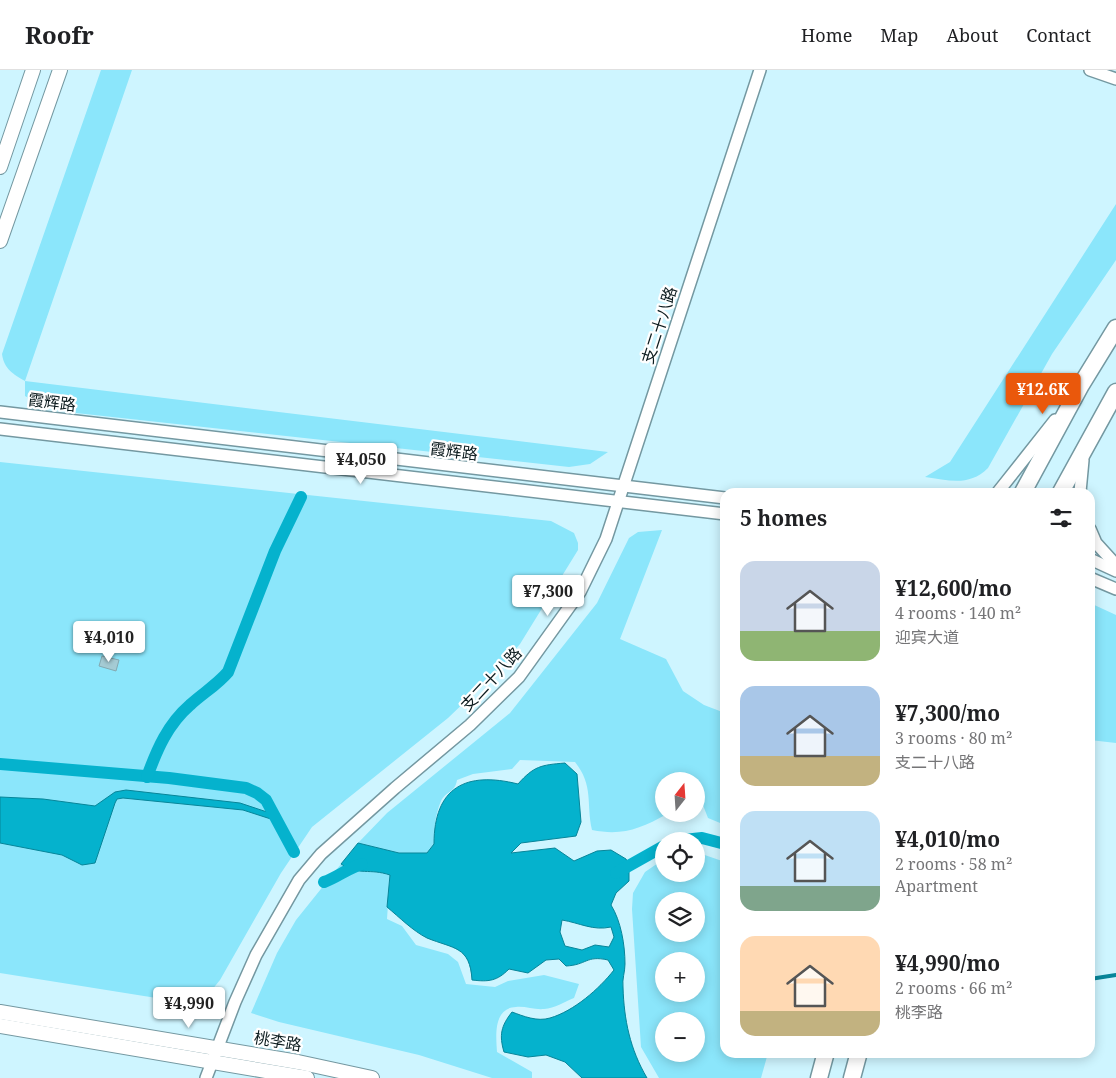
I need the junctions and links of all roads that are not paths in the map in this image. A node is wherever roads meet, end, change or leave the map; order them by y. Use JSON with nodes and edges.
{"nodes":[{"id":1,"x":33,"y":70,"type":"edge"},
{"id":2,"x":60,"y":70,"type":"edge"},
{"id":3,"x":760,"y":70,"type":"edge"},
{"id":4,"x":1090,"y":70,"type":"edge"},
{"id":5,"x":1116,"y":79,"type":"edge"},
{"id":6,"x":0,"y":167,"type":"edge"},
{"id":7,"x":0,"y":241,"type":"edge"},
{"id":8,"x":1116,"y":328,"type":"edge"},
{"id":9,"x":1102,"y":351,"type":"junction"},
{"id":10,"x":1116,"y":392,"type":"edge"},
{"id":11,"x":0,"y":412,"type":"edge"},
{"id":12,"x":1097,"y":425,"type":"junction"},
{"id":13,"x":0,"y":429,"type":"edge"},
{"id":14,"x":624,"y":486,"type":"junction"},
{"id":15,"x":1001,"y":488,"type":"edge"},
{"id":16,"x":1025,"y":488,"type":"edge"},
{"id":17,"x":1063,"y":488,"type":"edge"},
{"id":18,"x":1080,"y":488,"type":"edge"},
{"id":19,"x":720,"y":497,"type":"edge"},
{"id":20,"x":619,"y":502,"type":"junction"},
{"id":21,"x":720,"y":513,"type":"edge"},
{"id":22,"x":1095,"y":541,"type":"edge"},
{"id":23,"x":1095,"y":561,"type":"edge"},
{"id":24,"x":1116,"y":565,"type":"edge"},
{"id":25,"x":1116,"y":571,"type":"edge"},
{"id":26,"x":1095,"y":580,"type":"edge"},
{"id":27,"x":1095,"y":586,"type":"edge"},
{"id":28,"x":1116,"y":591,"type":"edge"},
{"id":29,"x":0,"y":1012,"type":"edge"},
{"id":30,"x":0,"y":1026,"type":"edge"},
{"id":31,"x":215,"y":1055,"type":"junction"},
{"id":32,"x":824,"y":1058,"type":"edge"},
{"id":33,"x":857,"y":1058,"type":"edge"},
{"id":34,"x":206,"y":1078,"type":"edge"},
{"id":35,"x":307,"y":1078,"type":"edge"},
{"id":36,"x":372,"y":1078,"type":"edge"},
{"id":37,"x":819,"y":1078,"type":"edge"},
{"id":38,"x":852,"y":1078,"type":"edge"}],
"edges":[{"from":1,"to":6,"type":"main road"},
{"from":2,"to":7,"type":"main road"},
{"from":3,"to":14,"type":"street","name":"支二十八路"},
{"from":4,"to":5,"type":"street"},
{"from":8,"to":9,"type":"highway"},
{"from":9,"to":15,"type":"street"},
{"from":9,"to":16,"type":"highway"},
{"from":10,"to":12,"type":"highway"},
{"from":11,"to":14,"type":"street","name":"霞辉路"},
{"from":12,"to":17,"type":"highway"},
{"from":12,"to":18,"type":"street"},
{"from":13,"to":20,"type":"street","name":"霞辉路"},
{"from":14,"to":19,"type":"street","name":"霞辉路"},
{"from":14,"to":20,"type":"street","name":"支二十八路"},
{"from":20,"to":21,"type":"street","name":"霞辉路"},
{"from":20,"to":31,"type":"street","name":"支二十八路"},
{"from":22,"to":24,"type":"street"},
{"from":23,"to":25,"type":"street"},
{"from":26,"to":28,"type":"street"},
{"from":27,"to":28,"type":"street"},
{"from":29,"to":31,"type":"main road","name":"桃李路"},
{"from":30,"to":31,"type":"main road","name":"桃李路"},
{"from":31,"to":34,"type":"street","name":"支二十八路"},
{"from":31,"to":35,"type":"main road","name":"桃李路"},
{"from":31,"to":36,"type":"main road","name":"桃李路"},
{"from":32,"to":37,"type":"highway"},
{"from":33,"to":38,"type":"highway"}]}
